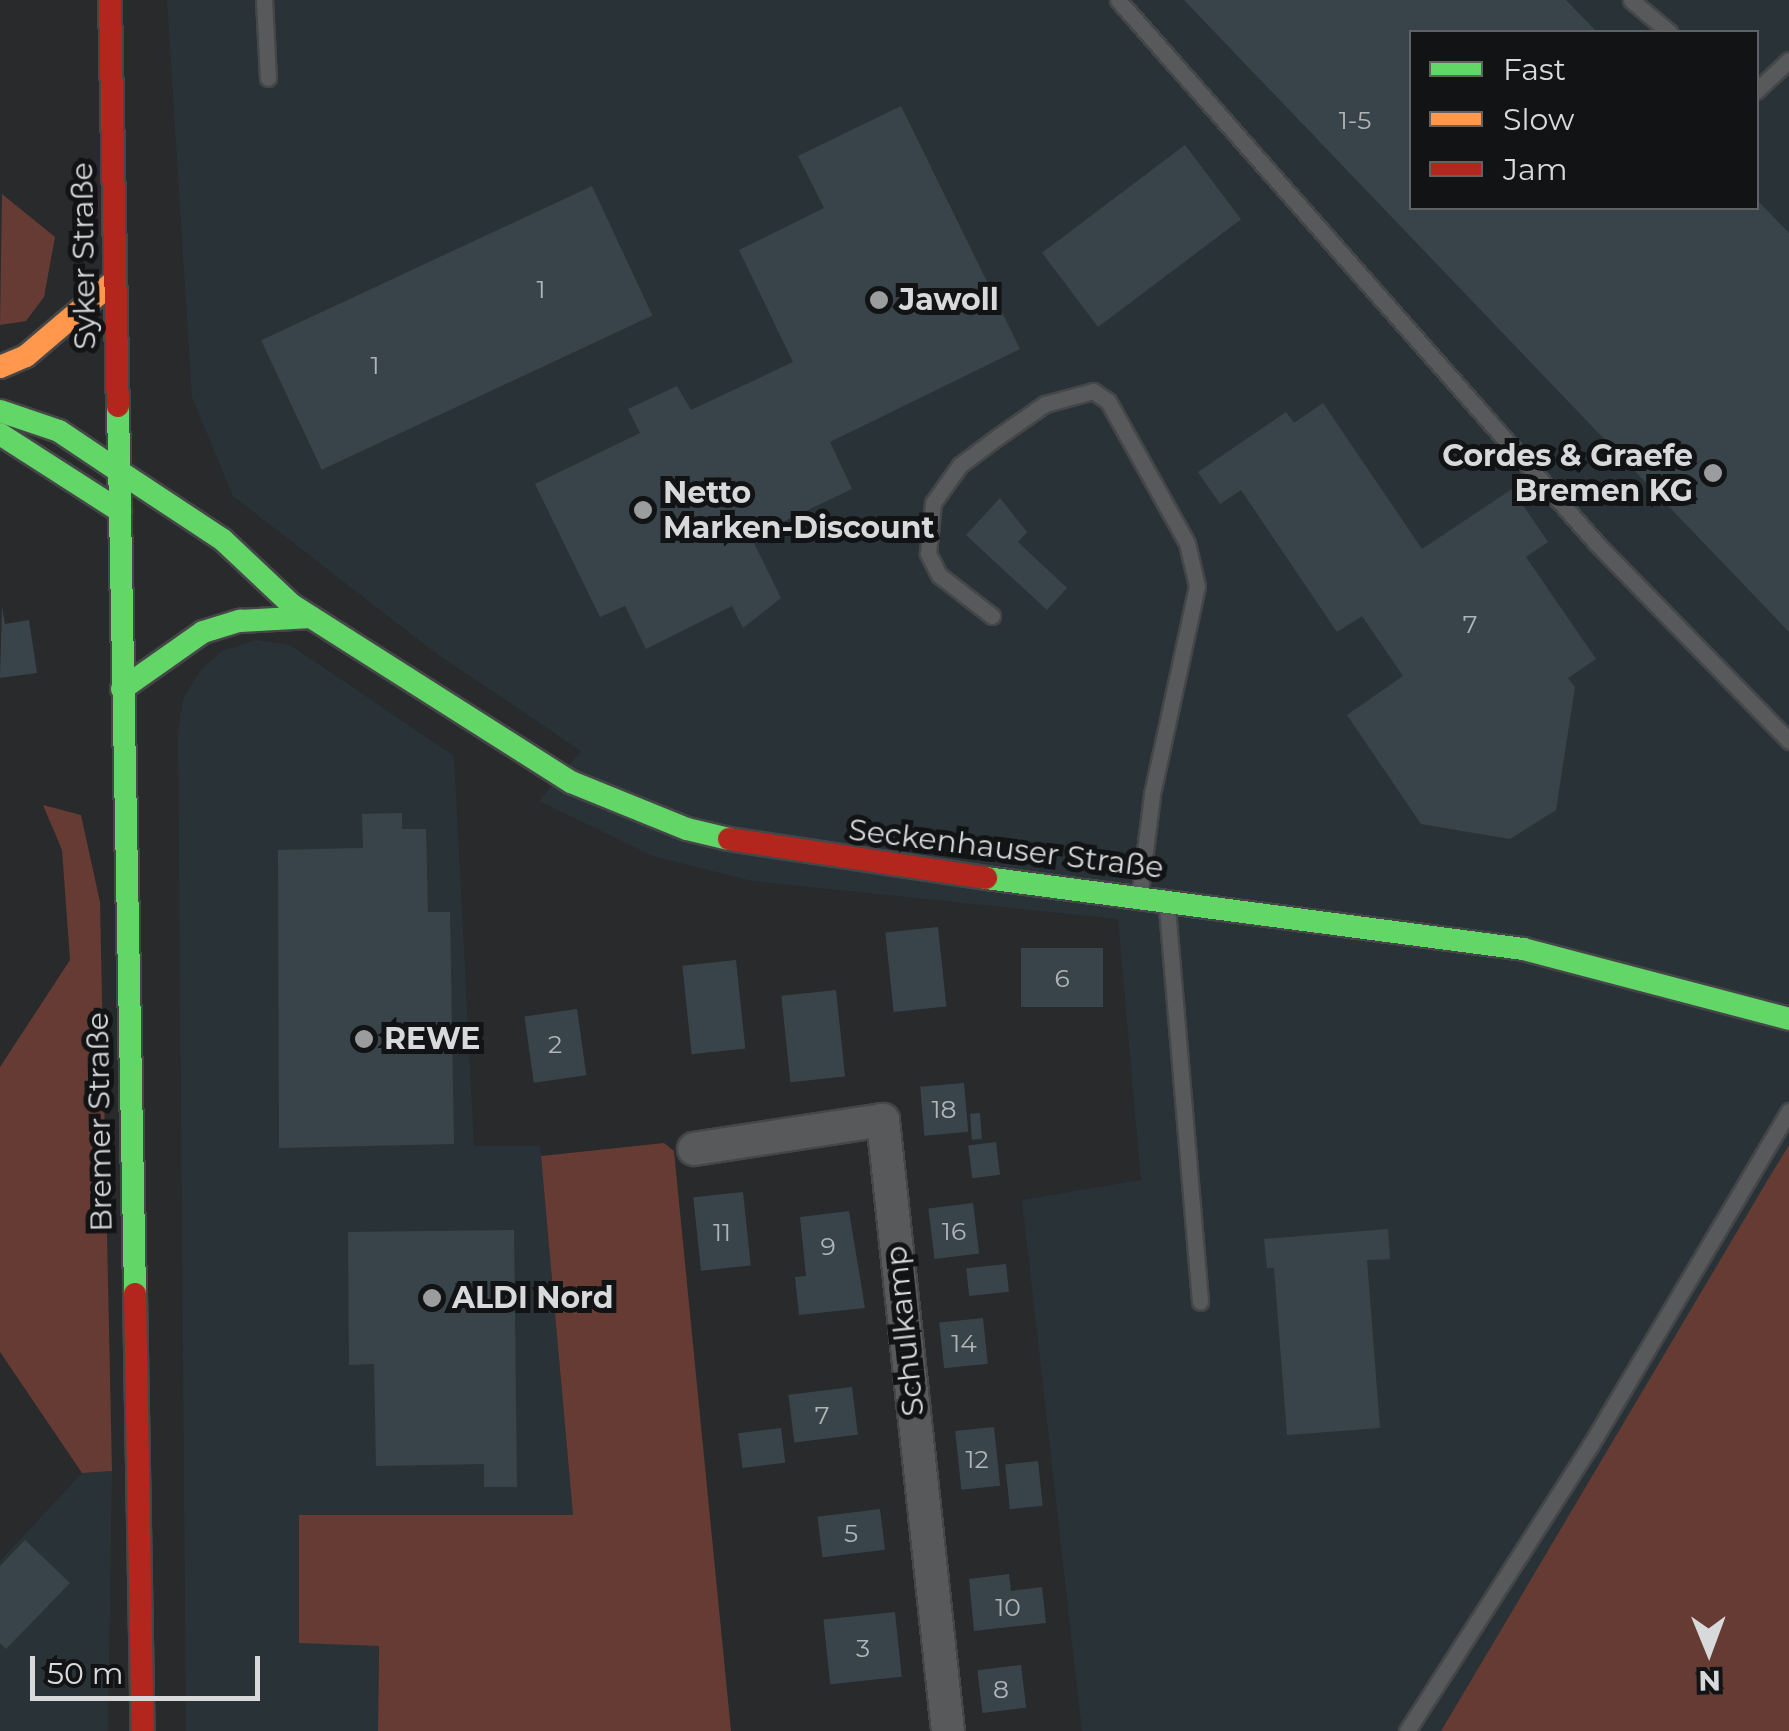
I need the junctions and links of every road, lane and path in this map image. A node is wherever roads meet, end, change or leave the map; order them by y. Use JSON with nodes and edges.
{"nodes":[{"id":1,"x":110,"y":0,"type":"edge"},
{"id":2,"x":264,"y":0,"type":"edge"},
{"id":3,"x":1118,"y":0,"type":"edge"},
{"id":4,"x":1631,"y":0,"type":"edge"},
{"id":5,"x":1667,"y":30,"type":"edge"},
{"id":6,"x":1789,"y":60,"type":"edge"},
{"id":7,"x":268,"y":78,"type":"dead end"},
{"id":8,"x":1759,"y":88,"type":"edge"},
{"id":9,"x":114,"y":281,"type":"junction"},
{"id":10,"x":0,"y":367,"type":"edge"},
{"id":11,"x":0,"y":411,"type":"edge"},
{"id":12,"x":0,"y":434,"type":"edge"},
{"id":13,"x":120,"y":472,"type":"junction"},
{"id":14,"x":120,"y":511,"type":"junction"},
{"id":15,"x":148,"y":529,"type":"dead end"},
{"id":16,"x":224,"y":576,"type":"dead end"},
{"id":17,"x":301,"y":611,"type":"junction"},
{"id":18,"x":992,"y":616,"type":"dead end"},
{"id":19,"x":122,"y":689,"type":"junction"},
{"id":20,"x":1789,"y":741,"type":"edge"},
{"id":21,"x":1140,"y":896,"type":"junction"},
{"id":22,"x":1166,"y":899,"type":"junction"},
{"id":23,"x":1789,"y":1018,"type":"edge"},
{"id":24,"x":1789,"y":1111,"type":"edge"},
{"id":25,"x":694,"y":1148,"type":"dead end"},
{"id":26,"x":1200,"y":1302,"type":"dead end"},
{"id":27,"x":143,"y":1731,"type":"edge"},
{"id":28,"x":948,"y":1731,"type":"edge"},
{"id":29,"x":1407,"y":1731,"type":"edge"}],
"edges":[{"from":1,"to":9,"type":"main road","name":"Syker Straße"},
{"from":2,"to":7,"type":"lane"},
{"from":3,"to":20,"type":"lane"},
{"from":4,"to":5,"type":"lane"},
{"from":6,"to":8,"type":"lane"},
{"from":9,"to":10,"type":"main road"},
{"from":9,"to":13,"type":"main road","name":"Syker Straße"},
{"from":11,"to":13,"type":"main road"},
{"from":12,"to":14,"type":"main road"},
{"from":13,"to":14,"type":"main road","name":"Syker Straße"},
{"from":13,"to":17,"type":"main road"},
{"from":14,"to":15,"type":"main road"},
{"from":14,"to":19,"type":"main road","name":"Bremer Straße"},
{"from":16,"to":17,"type":"main road"},
{"from":17,"to":19,"type":"main road"},
{"from":17,"to":21,"type":"main road","name":"Seckenhauser Straße"},
{"from":18,"to":21,"type":"lane"},
{"from":19,"to":27,"type":"main road","name":"Bremer Straße"},
{"from":21,"to":22,"type":"main road","name":"Seckenhauser Straße"},
{"from":22,"to":23,"type":"main road","name":"Seckenhauser Straße"},
{"from":22,"to":26,"type":"lane"},
{"from":24,"to":29,"type":"lane"},
{"from":25,"to":28,"type":"street","name":"Schulkamp"}]}
